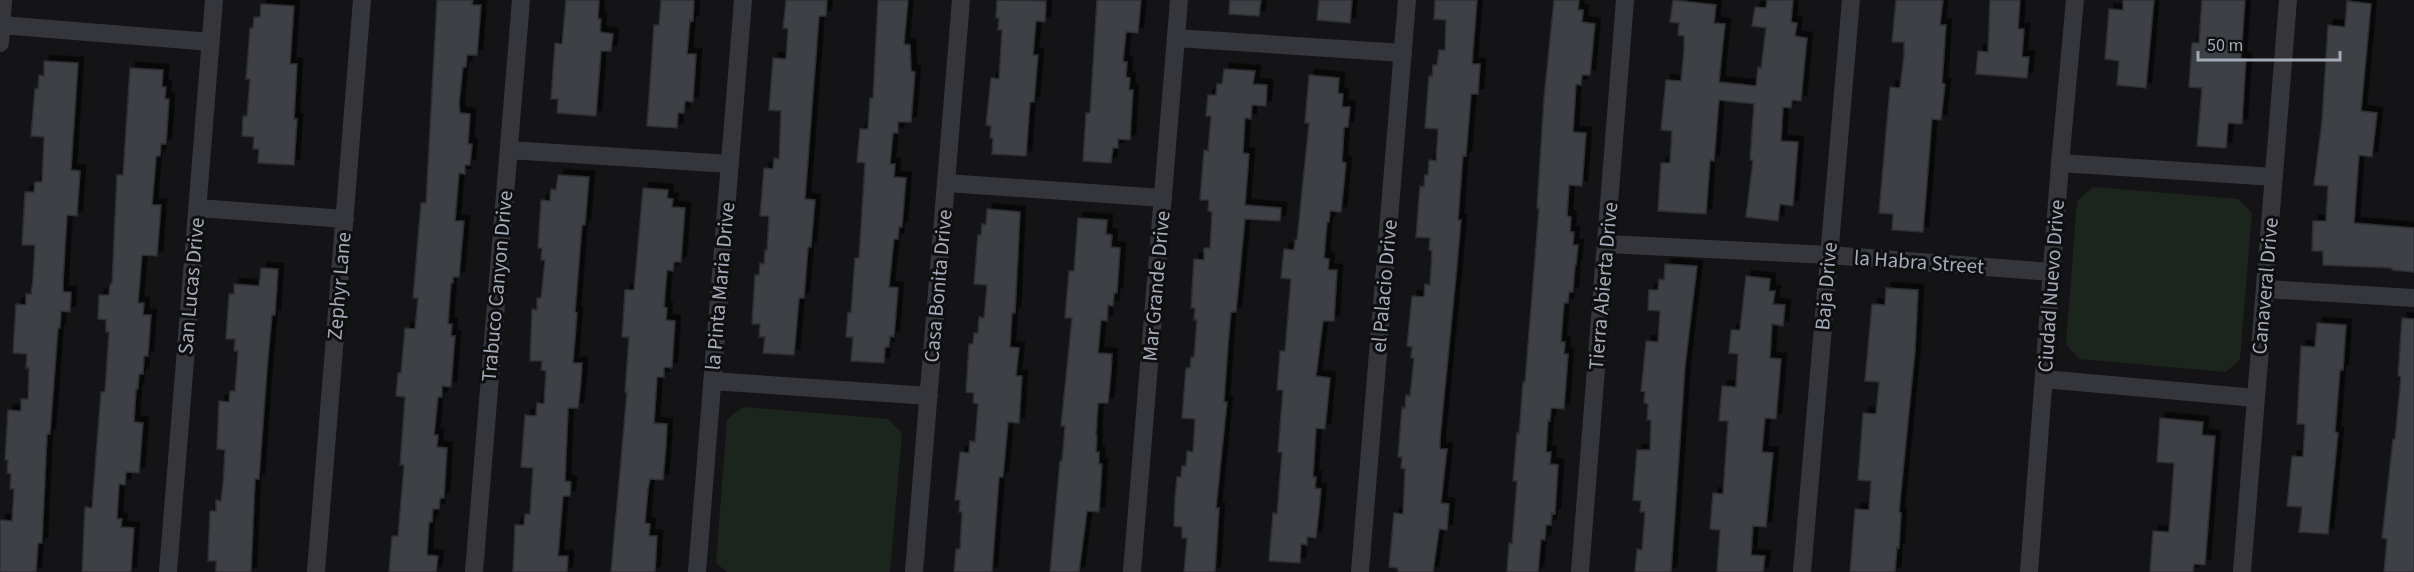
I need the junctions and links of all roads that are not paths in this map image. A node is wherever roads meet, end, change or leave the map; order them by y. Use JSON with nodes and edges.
{"nodes":[{"id":1,"x":3,"y":0,"type":"edge"},
{"id":2,"x":214,"y":0,"type":"edge"},
{"id":3,"x":362,"y":0,"type":"edge"},
{"id":4,"x":521,"y":0,"type":"edge"},
{"id":5,"x":743,"y":0,"type":"edge"},
{"id":6,"x":961,"y":0,"type":"edge"},
{"id":7,"x":1179,"y":0,"type":"edge"},
{"id":8,"x":1407,"y":0,"type":"edge"},
{"id":9,"x":1625,"y":0,"type":"edge"},
{"id":10,"x":1851,"y":0,"type":"edge"},
{"id":11,"x":2075,"y":0,"type":"edge"},
{"id":12,"x":2288,"y":0,"type":"edge"},
{"id":13,"x":1,"y":34,"type":"edge"},
{"id":14,"x":1176,"y":38,"type":"junction"},
{"id":15,"x":211,"y":42,"type":"junction"},
{"id":16,"x":1403,"y":54,"type":"junction"},
{"id":17,"x":508,"y":150,"type":"junction"},
{"id":18,"x":2060,"y":162,"type":"junction"},
{"id":19,"x":730,"y":164,"type":"junction"},
{"id":20,"x":2274,"y":177,"type":"junction"},
{"id":21,"x":946,"y":183,"type":"junction"},
{"id":22,"x":1163,"y":198,"type":"junction"},
{"id":23,"x":198,"y":208,"type":"junction"},
{"id":24,"x":345,"y":219,"type":"junction"},
{"id":25,"x":1607,"y":244,"type":"junction"},
{"id":26,"x":1829,"y":255,"type":"junction"},
{"id":27,"x":2052,"y":272,"type":"junction"},
{"id":28,"x":2265,"y":289,"type":"junction"},
{"id":29,"x":2414,"y":298,"type":"edge"},
{"id":30,"x":2044,"y":379,"type":"junction"},
{"id":31,"x":712,"y":381,"type":"junction"},
{"id":32,"x":929,"y":396,"type":"junction"},
{"id":33,"x":2256,"y":398,"type":"junction"},
{"id":34,"x":168,"y":572,"type":"edge"},
{"id":35,"x":316,"y":572,"type":"edge"},
{"id":36,"x":474,"y":572,"type":"edge"},
{"id":37,"x":697,"y":572,"type":"edge"},
{"id":38,"x":914,"y":572,"type":"edge"},
{"id":39,"x":1132,"y":572,"type":"edge"},
{"id":40,"x":1360,"y":572,"type":"edge"},
{"id":41,"x":1580,"y":572,"type":"edge"},
{"id":42,"x":1802,"y":572,"type":"edge"},
{"id":43,"x":2029,"y":572,"type":"edge"},
{"id":44,"x":2242,"y":572,"type":"edge"}],
"edges":[{"from":1,"to":13,"type":"street"},
{"from":2,"to":15,"type":"street","name":"San Lucas Drive"},
{"from":3,"to":24,"type":"street","name":"Zephyr Lane"},
{"from":4,"to":17,"type":"street","name":"Trabuco Canyon Drive"},
{"from":5,"to":19,"type":"street","name":"la Pinta Maria Drive"},
{"from":6,"to":21,"type":"street","name":"Casa Bonita Drive"},
{"from":7,"to":14,"type":"street","name":"Mar Grande Drive"},
{"from":8,"to":16,"type":"street","name":"el Palacio Drive"},
{"from":9,"to":25,"type":"street","name":"Tierra Abierta Drive"},
{"from":10,"to":26,"type":"street","name":"Baja Drive"},
{"from":11,"to":18,"type":"street","name":"Ciudad Nuevo Drive"},
{"from":12,"to":20,"type":"street","name":"Canaveral Drive"},
{"from":13,"to":15,"type":"street"},
{"from":14,"to":16,"type":"street"},
{"from":14,"to":22,"type":"street","name":"Mar Grande Drive"},
{"from":15,"to":23,"type":"street","name":"San Lucas Drive"},
{"from":16,"to":40,"type":"street","name":"el Palacio Drive"},
{"from":17,"to":19,"type":"street"},
{"from":17,"to":36,"type":"street","name":"Trabuco Canyon Drive"},
{"from":18,"to":20,"type":"street"},
{"from":18,"to":27,"type":"street","name":"Ciudad Nuevo Drive"},
{"from":19,"to":31,"type":"street","name":"la Pinta Maria Drive"},
{"from":20,"to":28,"type":"street","name":"Canaveral Drive"},
{"from":21,"to":22,"type":"street"},
{"from":21,"to":32,"type":"street","name":"Casa Bonita Drive"},
{"from":22,"to":39,"type":"street","name":"Mar Grande Drive"},
{"from":23,"to":24,"type":"street"},
{"from":23,"to":34,"type":"street","name":"San Lucas Drive"},
{"from":24,"to":35,"type":"street","name":"Zephyr Lane"},
{"from":25,"to":26,"type":"street","name":"la Habra Street"},
{"from":25,"to":41,"type":"street","name":"Tierra Abierta Drive"},
{"from":26,"to":27,"type":"street","name":"la Habra Street"},
{"from":26,"to":42,"type":"street","name":"Baja Drive"},
{"from":27,"to":30,"type":"street","name":"Ciudad Nuevo Drive"},
{"from":28,"to":29,"type":"street"},
{"from":28,"to":33,"type":"street","name":"Canaveral Drive"},
{"from":30,"to":33,"type":"street"},
{"from":30,"to":43,"type":"street","name":"Ciudad Nuevo Drive"},
{"from":31,"to":32,"type":"street"},
{"from":31,"to":37,"type":"street","name":"la Pinta Maria Drive"},
{"from":32,"to":38,"type":"street","name":"Casa Bonita Drive"},
{"from":33,"to":44,"type":"street","name":"Canaveral Drive"}]}
